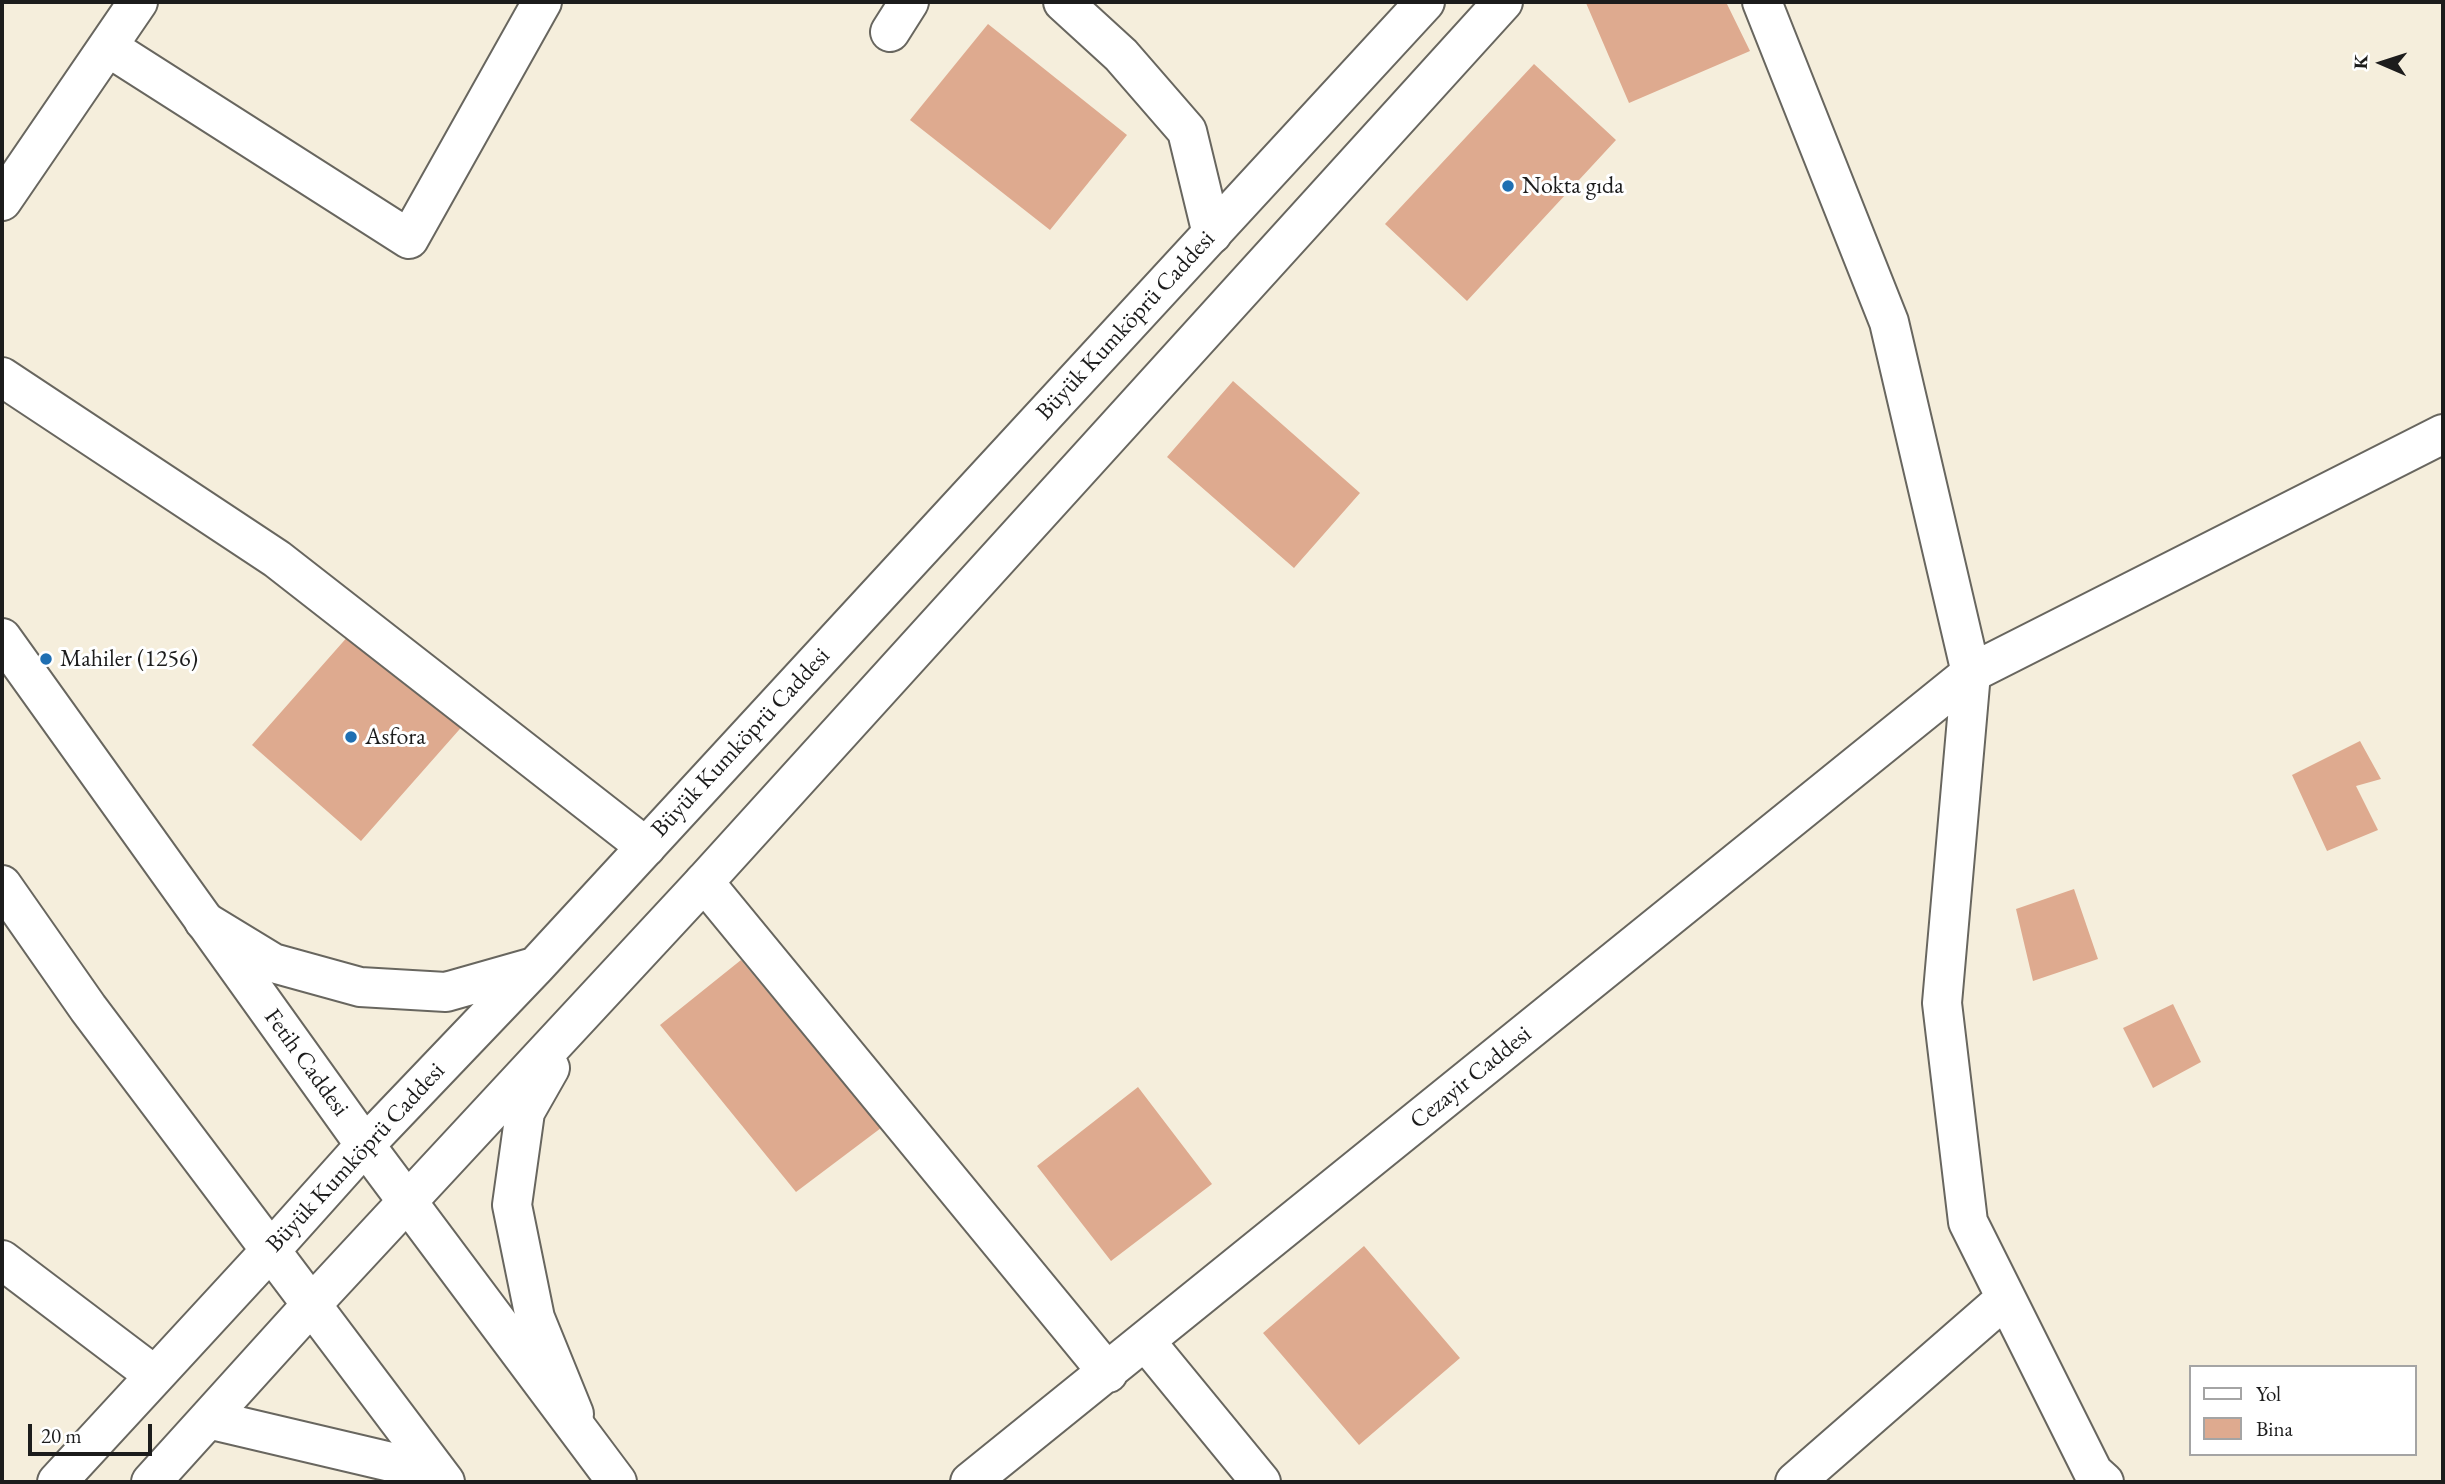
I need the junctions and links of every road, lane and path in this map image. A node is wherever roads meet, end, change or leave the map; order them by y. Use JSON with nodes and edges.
{"nodes":[{"id":1,"x":138,"y":2,"type":"edge"},
{"id":2,"x":542,"y":2,"type":"edge"},
{"id":3,"x":1063,"y":2,"type":"edge"},
{"id":4,"x":1425,"y":2,"type":"edge"},
{"id":5,"x":1503,"y":2,"type":"edge"},
{"id":6,"x":1762,"y":2,"type":"edge"},
{"id":7,"x":108,"y":47,"type":"junction"},
{"id":8,"x":2,"y":201,"type":"edge"},
{"id":9,"x":1212,"y":234,"type":"junction"},
{"id":10,"x":2,"y":377,"type":"edge"},
{"id":11,"x":2443,"y":434,"type":"edge"},
{"id":12,"x":2,"y":638,"type":"edge"},
{"id":13,"x":1971,"y":673,"type":"junction"},
{"id":14,"x":646,"y":847,"type":"junction"},
{"id":15,"x":704,"y":882,"type":"junction"},
{"id":16,"x":2,"y":885,"type":"edge"},
{"id":17,"x":201,"y":920,"type":"junction"},
{"id":18,"x":536,"y":967,"type":"junction"},
{"id":19,"x":578,"y":1018,"type":"junction"},
{"id":20,"x":365,"y":1145,"type":"junction"},
{"id":21,"x":407,"y":1202,"type":"junction"},
{"id":22,"x":271,"y":1251,"type":"junction"},
{"id":23,"x":2,"y":1261,"type":"edge"},
{"id":24,"x":2006,"y":1298,"type":"junction"},
{"id":25,"x":313,"y":1303,"type":"junction"},
{"id":26,"x":1146,"y":1342,"type":"junction"},
{"id":27,"x":1108,"y":1373,"type":"junction"},
{"id":28,"x":153,"y":1375,"type":"junction"},
{"id":29,"x":208,"y":1419,"type":"junction"},
{"id":30,"x":583,"y":1436,"type":"junction"},
{"id":31,"x":57,"y":1482,"type":"edge"},
{"id":32,"x":151,"y":1482,"type":"edge"},
{"id":33,"x":421,"y":1482,"type":"edge"},
{"id":34,"x":445,"y":1482,"type":"edge"},
{"id":35,"x":617,"y":1482,"type":"edge"},
{"id":36,"x":970,"y":1482,"type":"edge"},
{"id":37,"x":1261,"y":1482,"type":"edge"},
{"id":38,"x":1795,"y":1482,"type":"edge"},
{"id":39,"x":2104,"y":1482,"type":"edge"}],
"edges":[{"from":1,"to":7,"type":"street"},
{"from":2,"to":7,"type":"street"},
{"from":3,"to":9,"type":"street"},
{"from":4,"to":9,"type":"street","name":"Büyük Kumköprü Caddesi"},
{"from":5,"to":15,"type":"street"},
{"from":6,"to":13,"type":"street"},
{"from":7,"to":8,"type":"street"},
{"from":9,"to":14,"type":"street","name":"Büyük Kumköprü Caddesi"},
{"from":10,"to":14,"type":"street"},
{"from":11,"to":13,"type":"street","name":"Cezayir Caddesi"},
{"from":12,"to":17,"type":"street","name":"Fetih Caddesi"},
{"from":13,"to":24,"type":"street"},
{"from":13,"to":26,"type":"street","name":"Cezayir Caddesi"},
{"from":14,"to":18,"type":"street","name":"Büyük Kumköprü Caddesi"},
{"from":15,"to":19,"type":"street"},
{"from":15,"to":27,"type":"street"},
{"from":16,"to":22,"type":"street"},
{"from":17,"to":18,"type":"street"},
{"from":17,"to":20,"type":"street","name":"Fetih Caddesi"},
{"from":18,"to":20,"type":"street","name":"Büyük Kumköprü Caddesi"},
{"from":19,"to":21,"type":"street"},
{"from":19,"to":30,"type":"street"},
{"from":20,"to":21,"type":"street","name":"Fetih Caddesi"},
{"from":20,"to":22,"type":"street","name":"Büyük Kumköprü Caddesi"},
{"from":21,"to":25,"type":"street"},
{"from":21,"to":30,"type":"street","name":"Fetih Caddesi"},
{"from":22,"to":25,"type":"street"},
{"from":22,"to":28,"type":"street","name":"Büyük Kumköprü Caddesi"},
{"from":23,"to":28,"type":"street"},
{"from":24,"to":38,"type":"street"},
{"from":24,"to":39,"type":"street"},
{"from":25,"to":29,"type":"street"},
{"from":25,"to":34,"type":"street"},
{"from":26,"to":27,"type":"street","name":"Cezayir Caddesi"},
{"from":26,"to":37,"type":"street"},
{"from":27,"to":36,"type":"street","name":"Cezayir Caddesi"},
{"from":28,"to":31,"type":"street","name":"Büyük Kumköprü Caddesi"},
{"from":29,"to":32,"type":"street"},
{"from":29,"to":33,"type":"street"},
{"from":30,"to":35,"type":"street","name":"Fetih Caddesi"}]}
